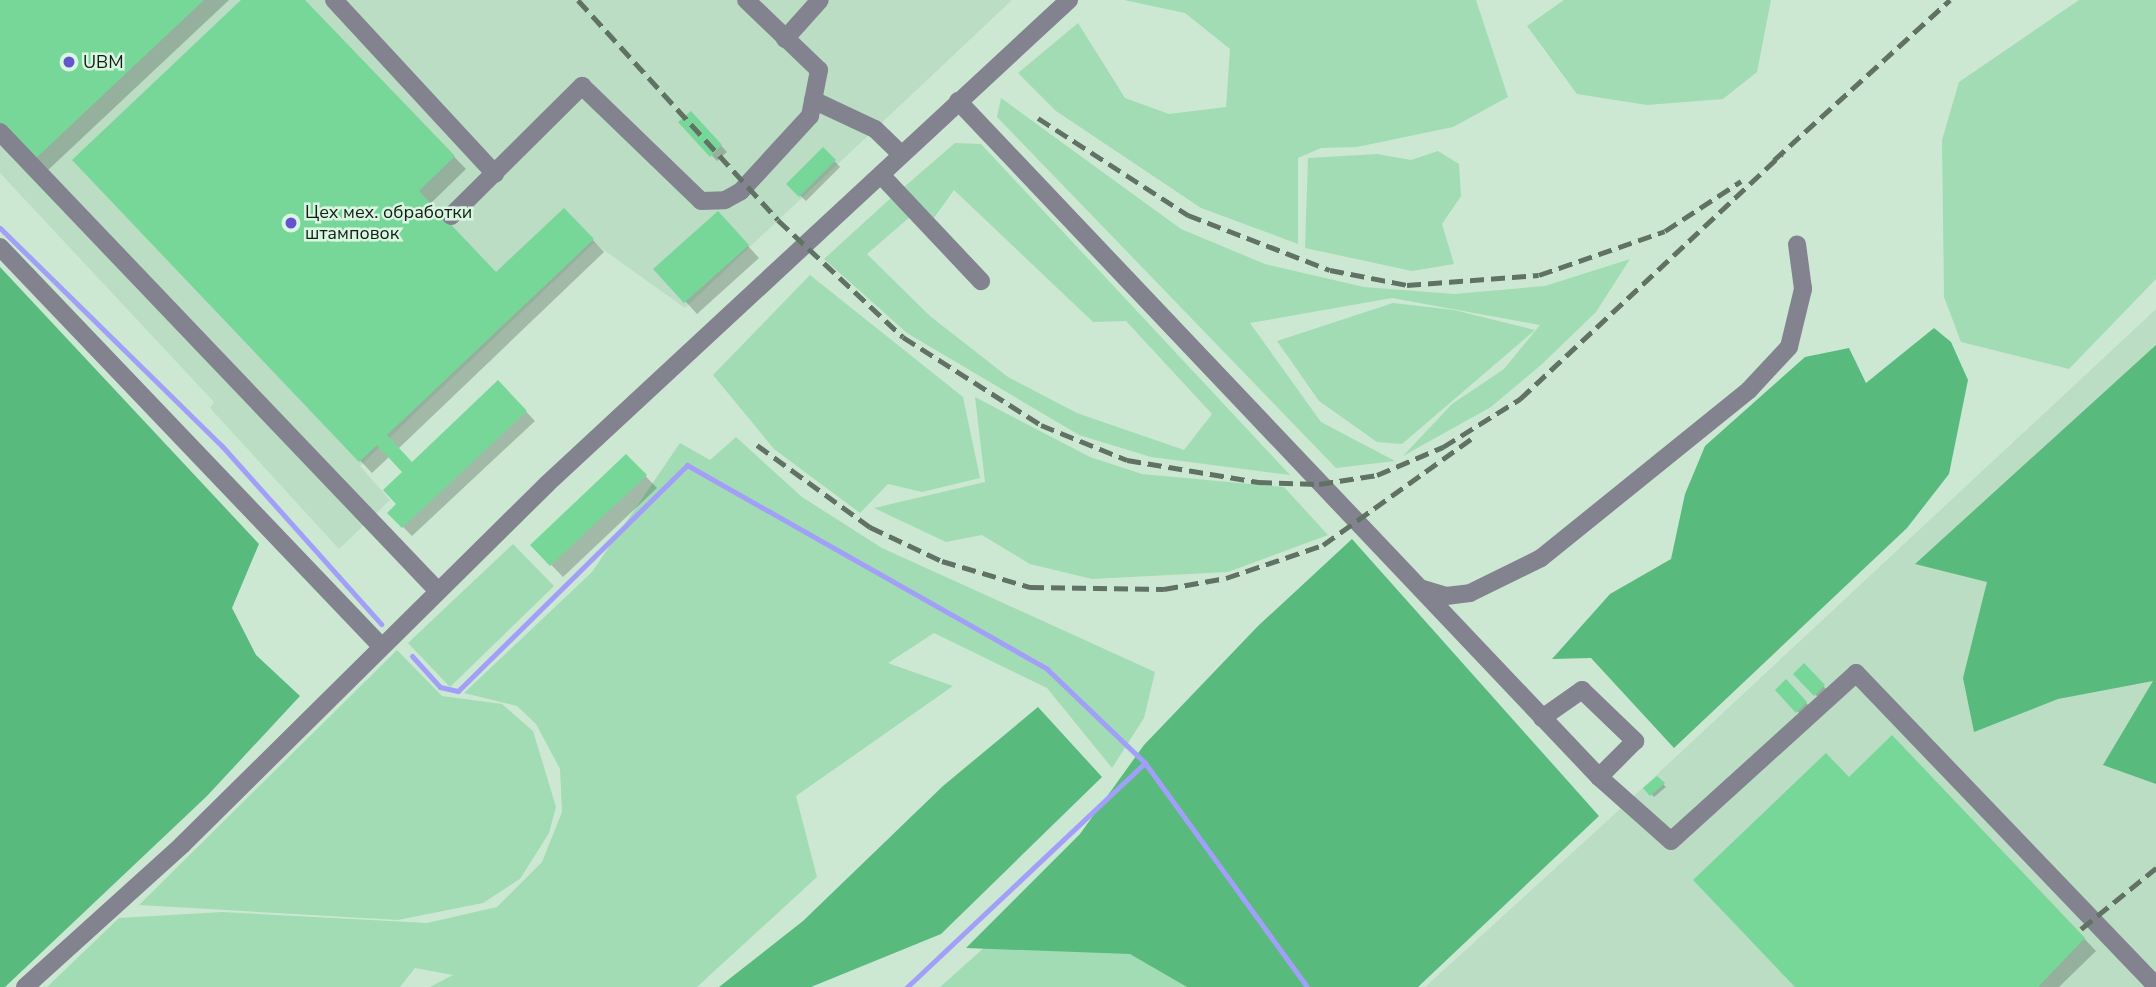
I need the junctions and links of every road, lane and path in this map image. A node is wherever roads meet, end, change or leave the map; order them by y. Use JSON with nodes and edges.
{"nodes":[{"id":1,"x":334,"y":0,"type":"edge"},
{"id":2,"x":746,"y":0,"type":"edge"},
{"id":3,"x":820,"y":0,"type":"edge"},
{"id":4,"x":1069,"y":0,"type":"edge"},
{"id":5,"x":785,"y":39,"type":"junction"},
{"id":6,"x":813,"y":100,"type":"junction"},
{"id":7,"x":958,"y":101,"type":"junction"},
{"id":8,"x":0,"y":132,"type":"edge"},
{"id":9,"x":902,"y":155,"type":"junction"},
{"id":10,"x":495,"y":174,"type":"junction"},
{"id":11,"x":881,"y":176,"type":"junction"},
{"id":12,"x":451,"y":216,"type":"dead end"},
{"id":13,"x":1797,"y":244,"type":"dead end"},
{"id":14,"x":0,"y":247,"type":"edge"},
{"id":15,"x":981,"y":281,"type":"dead end"},
{"id":16,"x":1420,"y":588,"type":"junction"},
{"id":17,"x":438,"y":591,"type":"junction"},
{"id":18,"x":381,"y":646,"type":"junction"},
{"id":19,"x":1542,"y":719,"type":"junction"},
{"id":20,"x":1599,"y":777,"type":"junction"},
{"id":21,"x":2156,"y":986,"type":"edge"},
{"id":22,"x":24,"y":987,"type":"edge"}],
"edges":[{"from":1,"to":10,"type":"street"},
{"from":2,"to":5,"type":"street"},
{"from":3,"to":5,"type":"street"},
{"from":4,"to":7,"type":"street"},
{"from":5,"to":6,"type":"street"},
{"from":6,"to":9,"type":"street"},
{"from":6,"to":10,"type":"street"},
{"from":7,"to":9,"type":"street"},
{"from":7,"to":16,"type":"street"},
{"from":8,"to":17,"type":"street"},
{"from":9,"to":11,"type":"street"},
{"from":10,"to":12,"type":"street"},
{"from":11,"to":15,"type":"street"},
{"from":11,"to":17,"type":"street"},
{"from":13,"to":16,"type":"street"},
{"from":14,"to":18,"type":"street"},
{"from":16,"to":19,"type":"street"},
{"from":17,"to":18,"type":"street"},
{"from":18,"to":22,"type":"street"},
{"from":19,"to":20,"type":"street"},
{"from":19,"to":20,"type":"street"},
{"from":20,"to":21,"type":"street"}]}
